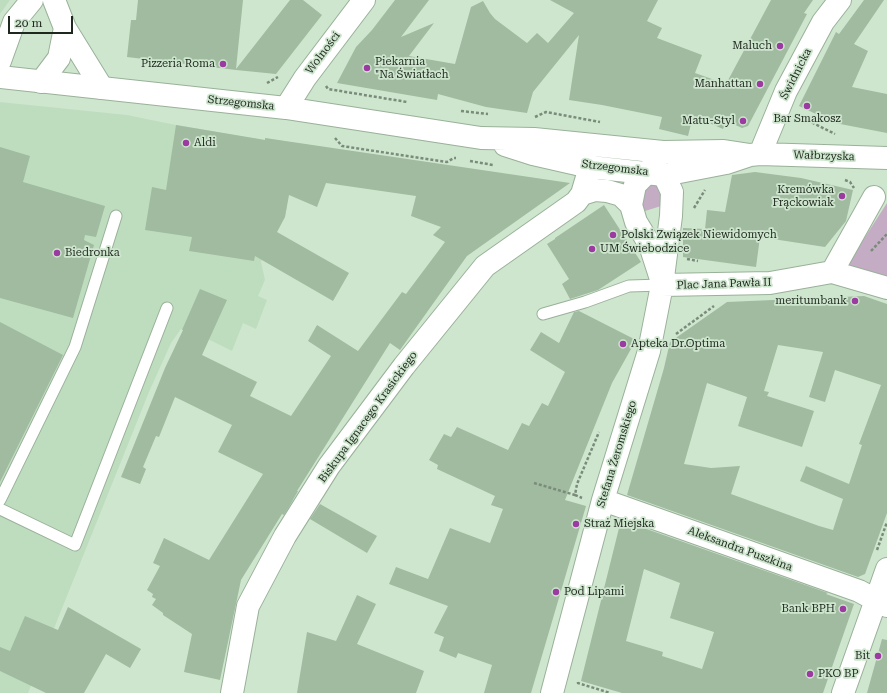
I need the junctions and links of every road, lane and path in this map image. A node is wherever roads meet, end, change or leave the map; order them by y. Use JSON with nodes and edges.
{"nodes":[{"id":1,"x":32,"y":0,"type":"edge"},
{"id":2,"x":54,"y":0,"type":"edge"},
{"id":3,"x":364,"y":0,"type":"edge"},
{"id":4,"x":840,"y":0,"type":"edge"},
{"id":5,"x":65,"y":28,"type":"junction"},
{"id":6,"x":0,"y":61,"type":"edge"},
{"id":7,"x":281,"y":73,"type":"dead end"},
{"id":8,"x":0,"y":77,"type":"edge"},
{"id":9,"x":41,"y":82,"type":"junction"},
{"id":10,"x":263,"y":84,"type":"dead end"},
{"id":11,"x":102,"y":88,"type":"junction"},
{"id":12,"x":286,"y":108,"type":"junction"},
{"id":13,"x":797,"y":111,"type":"dead end"},
{"id":14,"x":837,"y":134,"type":"dead end"},
{"id":15,"x":335,"y":138,"type":"dead end"},
{"id":16,"x":481,"y":138,"type":"junction"},
{"id":17,"x":572,"y":142,"type":"junction"},
{"id":18,"x":663,"y":152,"type":"junction"},
{"id":19,"x":755,"y":154,"type":"junction"},
{"id":20,"x":887,"y":158,"type":"edge"},
{"id":21,"x":461,"y":159,"type":"dead end"},
{"id":22,"x":469,"y":160,"type":"dead end"},
{"id":23,"x":499,"y":166,"type":"dead end"},
{"id":24,"x":590,"y":167,"type":"junction"},
{"id":25,"x":656,"y":173,"type":"junction"},
{"id":26,"x":838,"y":179,"type":"dead end"},
{"id":27,"x":864,"y":193,"type":"joint"},
{"id":28,"x":582,"y":194,"type":"junction"},
{"id":29,"x":631,"y":205,"type":"junction"},
{"id":30,"x":116,"y":216,"type":"dead end"},
{"id":31,"x":685,"y":259,"type":"dead end"},
{"id":32,"x":700,"y":261,"type":"dead end"},
{"id":33,"x":832,"y":272,"type":"junction"},
{"id":34,"x":662,"y":285,"type":"junction"},
{"id":35,"x":887,"y":288,"type":"edge"},
{"id":36,"x":167,"y":308,"type":"dead end"},
{"id":37,"x":543,"y":314,"type":"dead end"},
{"id":38,"x":601,"y":426,"type":"dead end"},
{"id":39,"x":534,"y":483,"type":"dead end"},
{"id":40,"x":0,"y":500,"type":"edge"},
{"id":41,"x":603,"y":500,"type":"junction"},
{"id":42,"x":0,"y":509,"type":"edge"},
{"id":43,"x":887,"y":569,"type":"edge"},
{"id":44,"x":881,"y":604,"type":"edge"},
{"id":45,"x":579,"y":677,"type":"dead end"},
{"id":46,"x":232,"y":693,"type":"edge"},
{"id":47,"x":552,"y":693,"type":"edge"},
{"id":48,"x":610,"y":693,"type":"edge"},
{"id":49,"x":843,"y":693,"type":"edge"}],
"edges":[{"from":1,"to":6,"type":"street"},
{"from":2,"to":5,"type":"street"},
{"from":3,"to":12,"type":"street","name":"Wolności"},
{"from":4,"to":19,"type":"street","name":"Świdnicka"},
{"from":5,"to":9,"type":"street"},
{"from":5,"to":11,"type":"street"},
{"from":7,"to":10,"type":"path"},
{"from":8,"to":9,"type":"street","name":"Strzegomska"},
{"from":9,"to":11,"type":"street","name":"Strzegomska"},
{"from":11,"to":12,"type":"street","name":"Strzegomska"},
{"from":12,"to":16,"type":"street","name":"Strzegomska"},
{"from":13,"to":14,"type":"path"},
{"from":15,"to":21,"type":"path"},
{"from":16,"to":17,"type":"street","name":"Strzegomska"},
{"from":16,"to":24,"type":"street","name":"Strzegomska"},
{"from":17,"to":18,"type":"street","name":"Strzegomska"},
{"from":17,"to":24,"type":"street"},
{"from":18,"to":19,"type":"street","name":"Strzegomska"},
{"from":18,"to":25,"type":"street","name":"Stefana Żeromskiego"},
{"from":19,"to":20,"type":"street","name":"Wałbrzyska"},
{"from":19,"to":25,"type":"street","name":"Strzegomska"},
{"from":22,"to":23,"type":"path"},
{"from":24,"to":25,"type":"street","name":"Strzegomska"},
{"from":24,"to":28,"type":"street","name":"Biskupa Ignacego Krasickiego"},
{"from":25,"to":29,"type":"street","name":"Stefana Żeromskiego"},
{"from":25,"to":34,"type":"street","name":"Stefana Żeromskiego"},
{"from":26,"to":27,"type":"path"},
{"from":27,"to":33,"type":"street"},
{"from":28,"to":29,"type":"street"},
{"from":28,"to":46,"type":"street","name":"Biskupa Ignacego Krasickiego"},
{"from":29,"to":34,"type":"street","name":"Stefana Żeromskiego"},
{"from":30,"to":40,"type":"lane"},
{"from":31,"to":32,"type":"path"},
{"from":33,"to":34,"type":"street","name":"Plac Jana Pawła II"},
{"from":33,"to":35,"type":"street","name":"Plac Jana Pawła II"},
{"from":34,"to":37,"type":"lane"},
{"from":34,"to":41,"type":"street","name":"Stefana Żeromskiego"},
{"from":36,"to":42,"type":"lane"},
{"from":38,"to":39,"type":"path"},
{"from":41,"to":44,"type":"street","name":"Aleksandra Puszkina"},
{"from":41,"to":47,"type":"street","name":"Stefana Żeromskiego"},
{"from":43,"to":44,"type":"street"},
{"from":44,"to":49,"type":"street"},
{"from":45,"to":48,"type":"path"}]}
